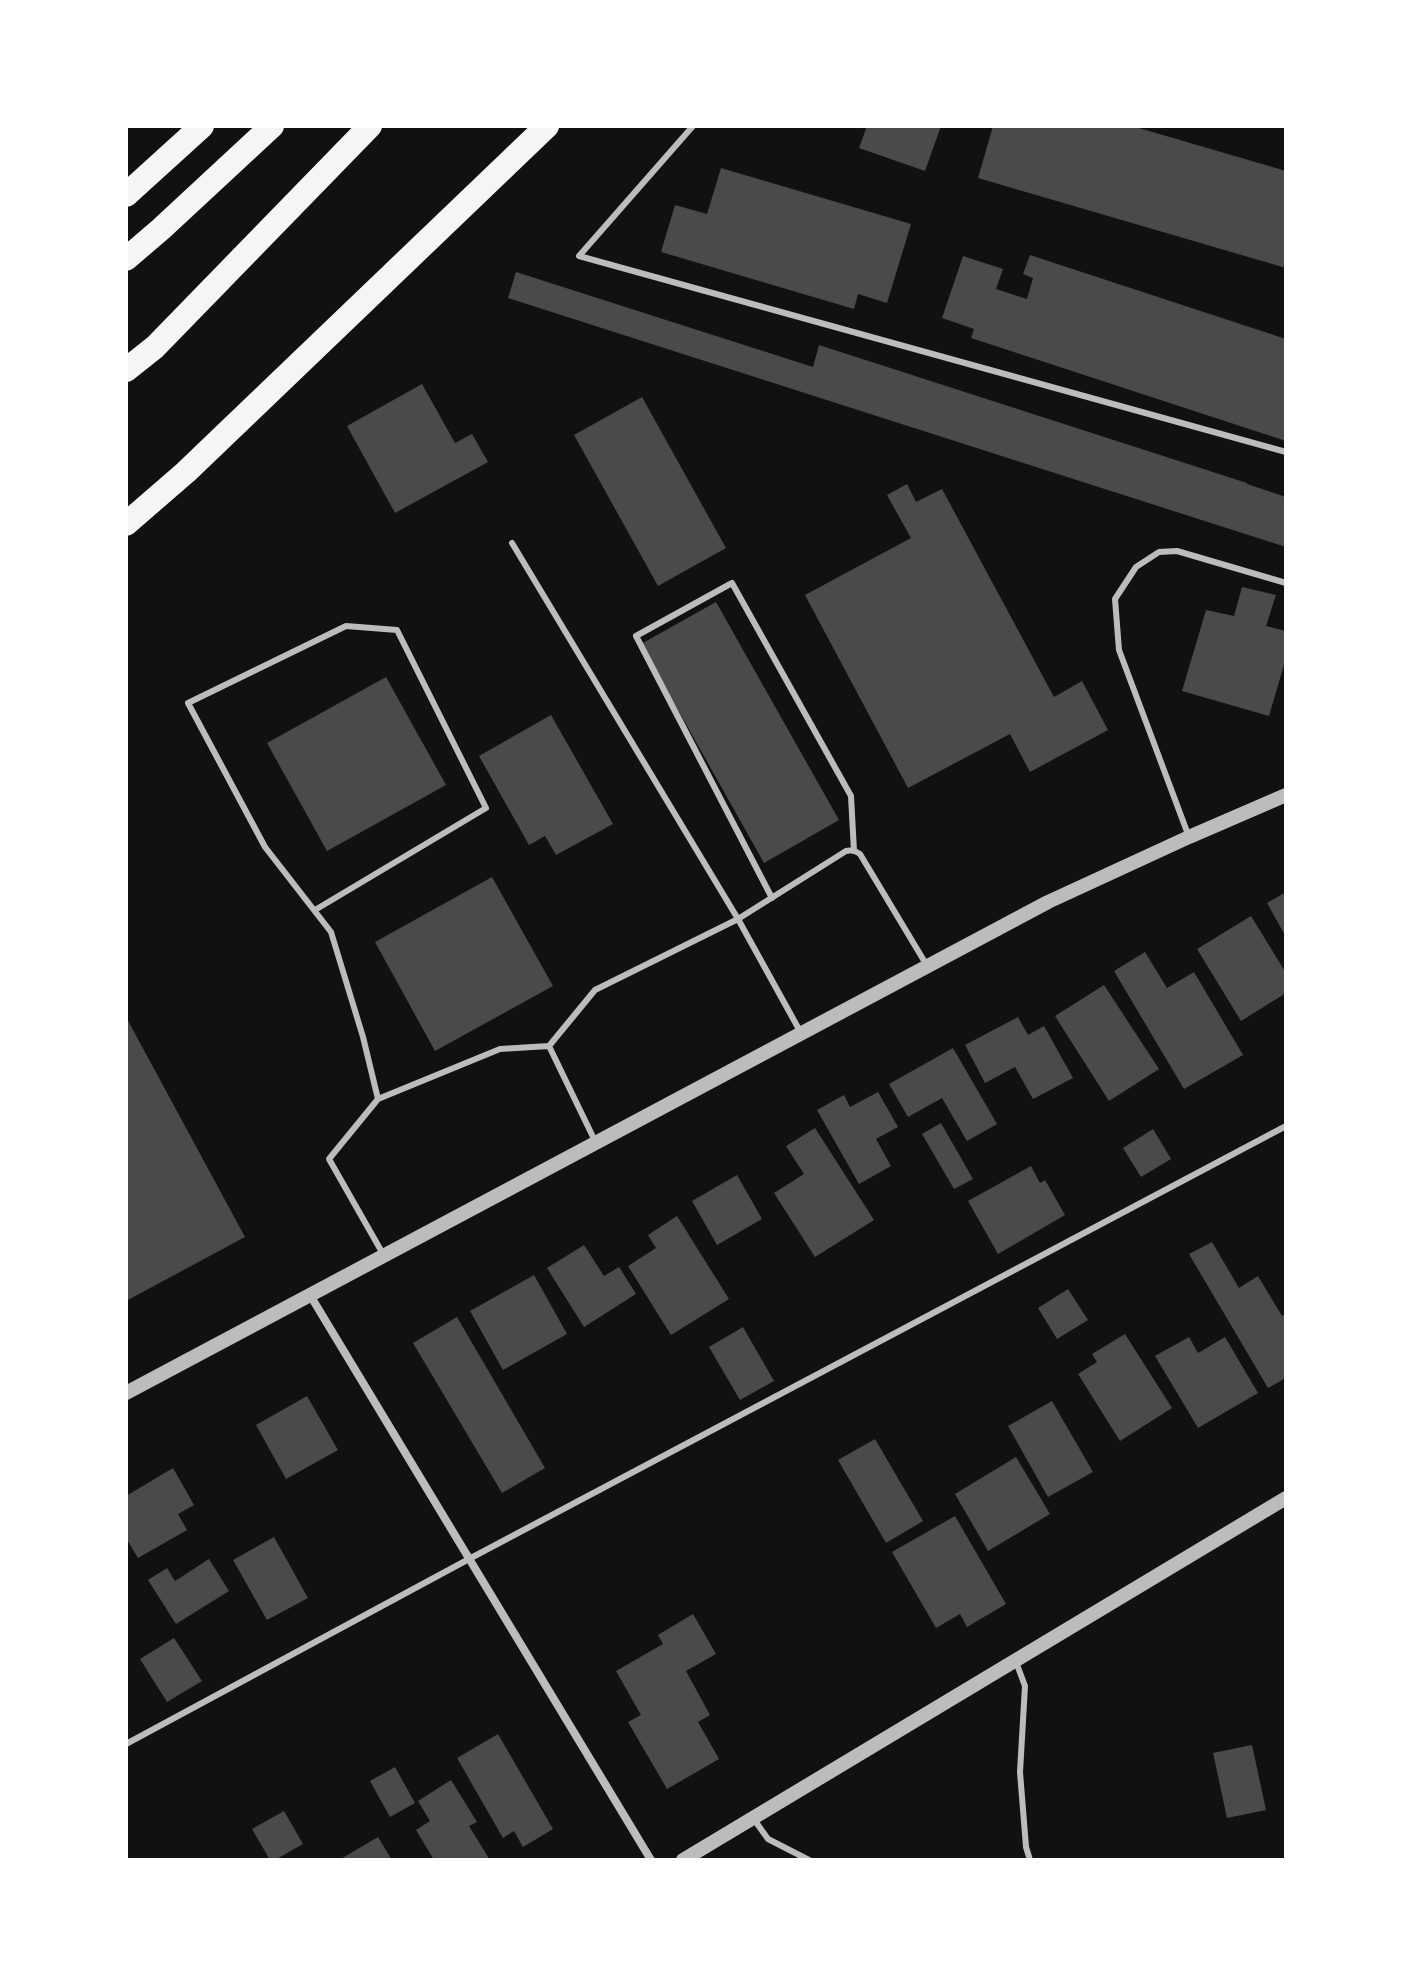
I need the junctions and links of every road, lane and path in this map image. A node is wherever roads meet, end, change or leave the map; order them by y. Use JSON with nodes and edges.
{"nodes":[{"id":1,"x":202,"y":126,"type":"edge"},
{"id":2,"x":272,"y":126,"type":"edge"},
{"id":3,"x":370,"y":126,"type":"edge"},
{"id":4,"x":693,"y":126,"type":"edge"},
{"id":5,"x":543,"y":130,"type":"edge"},
{"id":6,"x":126,"y":195,"type":"edge"},
{"id":7,"x":126,"y":259,"type":"edge"},
{"id":8,"x":126,"y":370,"type":"edge"},
{"id":9,"x":1286,"y":452,"type":"edge"},
{"id":10,"x":126,"y":524,"type":"edge"},
{"id":11,"x":512,"y":543,"type":"dead end"},
{"id":12,"x":1286,"y":583,"type":"edge"},
{"id":13,"x":1286,"y":795,"type":"edge"},
{"id":14,"x":1189,"y":837,"type":"junction"},
{"id":15,"x":854,"y":851,"type":"junction"},
{"id":16,"x":772,"y":898,"type":"junction"},
{"id":17,"x":315,"y":910,"type":"junction"},
{"id":18,"x":738,"y":919,"type":"junction"},
{"id":19,"x":928,"y":967,"type":"junction"},
{"id":20,"x":801,"y":1033,"type":"junction"},
{"id":21,"x":549,"y":1046,"type":"junction"},
{"id":22,"x":378,"y":1099,"type":"junction"},
{"id":23,"x":1286,"y":1126,"type":"edge"},
{"id":24,"x":596,"y":1144,"type":"junction"},
{"id":25,"x":384,"y":1256,"type":"junction"},
{"id":26,"x":310,"y":1294,"type":"junction"},
{"id":27,"x":126,"y":1393,"type":"edge"},
{"id":28,"x":1286,"y":1498,"type":"edge"},
{"id":29,"x":469,"y":1559,"type":"junction"},
{"id":30,"x":1016,"y":1660,"type":"junction"},
{"id":31,"x":126,"y":1744,"type":"edge"},
{"id":32,"x":753,"y":1818,"type":"junction"},
{"id":33,"x":651,"y":1860,"type":"edge"},
{"id":34,"x":683,"y":1860,"type":"edge"},
{"id":35,"x":809,"y":1860,"type":"edge"},
{"id":36,"x":1030,"y":1860,"type":"edge"}],
"edges":[{"from":1,"to":6,"type":"highway"},
{"from":2,"to":7,"type":"highway"},
{"from":3,"to":8,"type":"highway"},
{"from":4,"to":9,"type":"lane"},
{"from":5,"to":10,"type":"highway"},
{"from":11,"to":18,"type":"lane"},
{"from":12,"to":14,"type":"lane"},
{"from":13,"to":14,"type":"street"},
{"from":14,"to":19,"type":"street"},
{"from":15,"to":16,"type":"lane"},
{"from":15,"to":16,"type":"lane"},
{"from":15,"to":19,"type":"lane"},
{"from":16,"to":18,"type":"lane"},
{"from":17,"to":17,"type":"lane"},
{"from":17,"to":22,"type":"lane"},
{"from":18,"to":20,"type":"lane"},
{"from":18,"to":21,"type":"lane"},
{"from":19,"to":20,"type":"street"},
{"from":20,"to":24,"type":"street"},
{"from":21,"to":22,"type":"lane"},
{"from":21,"to":24,"type":"lane"},
{"from":22,"to":25,"type":"lane"},
{"from":23,"to":29,"type":"lane"},
{"from":24,"to":25,"type":"street"},
{"from":25,"to":26,"type":"street"},
{"from":26,"to":27,"type":"street"},
{"from":26,"to":29,"type":"street"},
{"from":28,"to":30,"type":"street"},
{"from":29,"to":31,"type":"lane"},
{"from":29,"to":33,"type":"street"},
{"from":30,"to":32,"type":"street"},
{"from":30,"to":36,"type":"lane"},
{"from":32,"to":34,"type":"street"},
{"from":32,"to":35,"type":"lane"}]}
